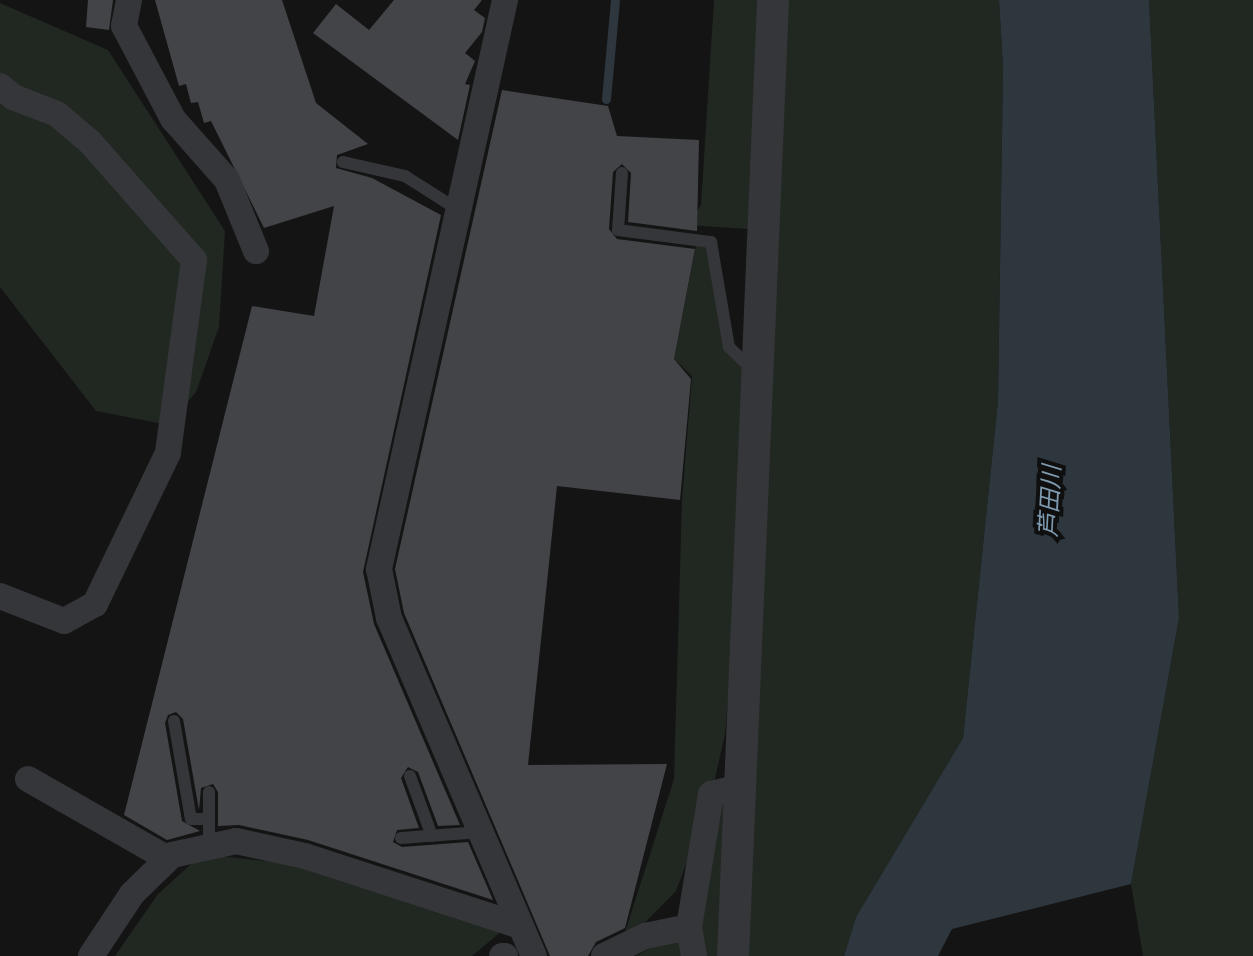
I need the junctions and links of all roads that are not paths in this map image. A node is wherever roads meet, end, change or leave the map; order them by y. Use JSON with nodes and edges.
{"nodes":[{"id":1,"x":129,"y":0,"type":"edge"},
{"id":2,"x":505,"y":0,"type":"edge"},
{"id":3,"x":773,"y":0,"type":"edge"},
{"id":4,"x":0,"y":86,"type":"edge"},
{"id":5,"x":343,"y":162,"type":"dead end"},
{"id":6,"x":622,"y":173,"type":"dead end"},
{"id":7,"x":460,"y":211,"type":"junction"},
{"id":8,"x":256,"y":251,"type":"dead end"},
{"id":9,"x":757,"y":374,"type":"junction"},
{"id":10,"x":0,"y":596,"type":"edge"},
{"id":11,"x":174,"y":721,"type":"dead end"},
{"id":12,"x":410,"y":776,"type":"dead end"},
{"id":13,"x":28,"y":779,"type":"dead end"},
{"id":14,"x":740,"y":787,"type":"junction"},
{"id":15,"x":209,"y":792,"type":"dead end"},
{"id":16,"x":209,"y":819,"type":"junction"},
{"id":17,"x":472,"y":833,"type":"junction"},
{"id":18,"x":432,"y":836,"type":"junction"},
{"id":19,"x":401,"y":838,"type":"dead end"},
{"id":20,"x":209,"y":847,"type":"junction"},
{"id":21,"x":168,"y":859,"type":"junction"},
{"id":22,"x":521,"y":926,"type":"junction"},
{"id":23,"x":689,"y":927,"type":"junction"},
{"id":24,"x":91,"y":956,"type":"edge"},
{"id":25,"x":534,"y":956,"type":"edge"},
{"id":26,"x":604,"y":956,"type":"edge"},
{"id":27,"x":694,"y":956,"type":"edge"},
{"id":28,"x":733,"y":956,"type":"edge"}],
"edges":[{"from":1,"to":8,"type":"street"},
{"from":2,"to":7,"type":"street"},
{"from":3,"to":9,"type":"street"},
{"from":4,"to":10,"type":"street"},
{"from":5,"to":7,"type":"lane"},
{"from":6,"to":9,"type":"lane"},
{"from":7,"to":17,"type":"street"},
{"from":9,"to":14,"type":"street"},
{"from":11,"to":16,"type":"lane"},
{"from":12,"to":18,"type":"lane"},
{"from":13,"to":21,"type":"street"},
{"from":14,"to":23,"type":"street"},
{"from":14,"to":28,"type":"street"},
{"from":15,"to":16,"type":"lane"},
{"from":16,"to":20,"type":"lane"},
{"from":17,"to":18,"type":"lane"},
{"from":17,"to":22,"type":"street"},
{"from":18,"to":19,"type":"lane"},
{"from":20,"to":21,"type":"street"},
{"from":20,"to":22,"type":"street"},
{"from":21,"to":24,"type":"street"},
{"from":22,"to":25,"type":"street"},
{"from":23,"to":26,"type":"street"},
{"from":23,"to":27,"type":"street"}]}
